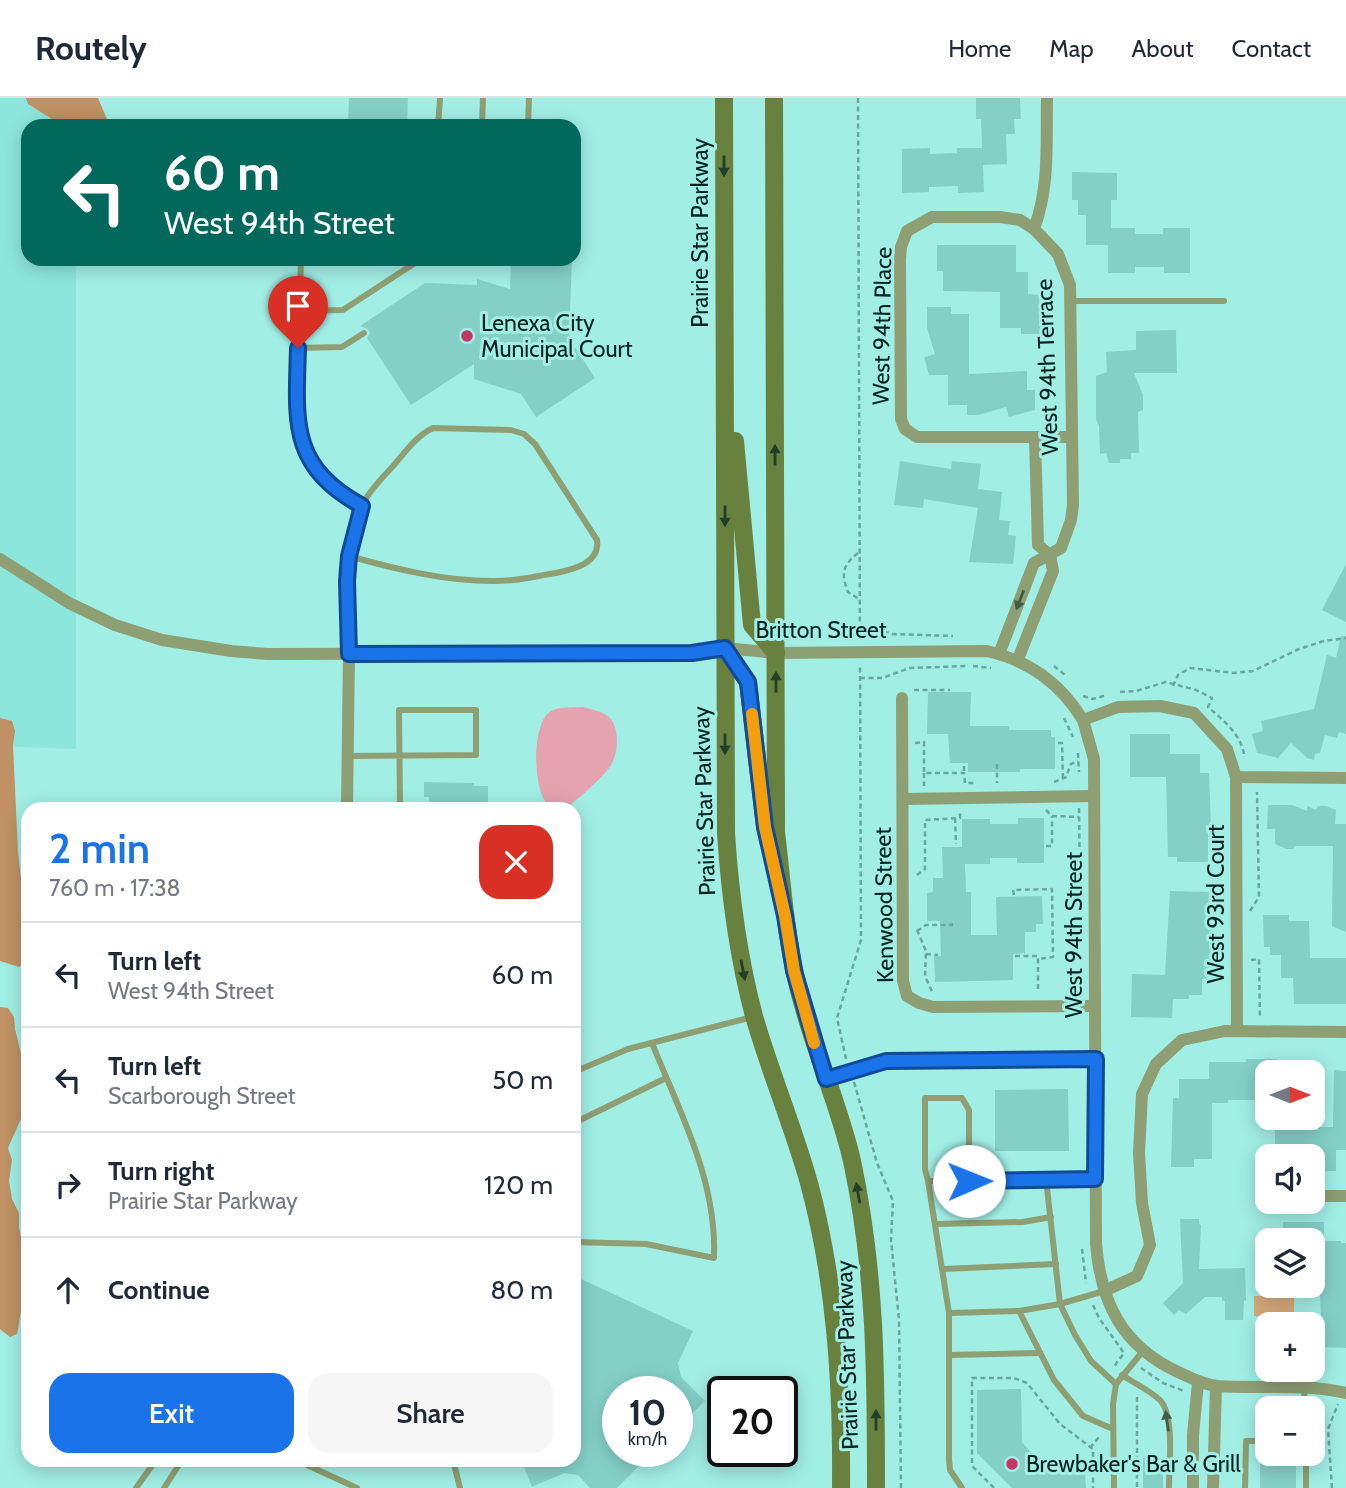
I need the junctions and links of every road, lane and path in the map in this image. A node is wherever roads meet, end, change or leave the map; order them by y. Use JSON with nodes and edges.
{"nodes":[{"id":1,"x":440,"y":98,"type":"edge"},
{"id":2,"x":483,"y":98,"type":"edge"},
{"id":3,"x":529,"y":98,"type":"edge"},
{"id":4,"x":724,"y":98,"type":"edge"},
{"id":5,"x":774,"y":98,"type":"edge"},
{"id":6,"x":858,"y":98,"type":"edge"},
{"id":7,"x":1047,"y":98,"type":"edge"},
{"id":8,"x":438,"y":119,"type":"edge"},
{"id":9,"x":482,"y":119,"type":"edge"},
{"id":10,"x":528,"y":119,"type":"edge"},
{"id":11,"x":1034,"y":229,"type":"junction"},
{"id":12,"x":301,"y":266,"type":"edge"},
{"id":13,"x":410,"y":266,"type":"edge"},
{"id":14,"x":1069,"y":301,"type":"junction"},
{"id":15,"x":1224,"y":301,"type":"dead end"},
{"id":16,"x":300,"y":310,"type":"junction"},
{"id":17,"x":725,"y":326,"type":"junction"},
{"id":18,"x":364,"y":333,"type":"dead end"},
{"id":19,"x":298,"y":348,"type":"junction"},
{"id":20,"x":1035,"y":437,"type":"junction"},
{"id":21,"x":1070,"y":437,"type":"junction"},
{"id":22,"x":362,"y":506,"type":"junction"},
{"id":23,"x":858,"y":553,"type":"junction"},
{"id":24,"x":1050,"y":555,"type":"junction"},
{"id":25,"x":349,"y":556,"type":"junction"},
{"id":26,"x":0,"y":559,"type":"edge"},
{"id":27,"x":859,"y":600,"type":"junction"},
{"id":28,"x":859,"y":628,"type":"junction"},
{"id":29,"x":958,"y":637,"type":"dead end"},
{"id":30,"x":860,"y":638,"type":"dead end"},
{"id":31,"x":1346,"y":638,"type":"edge"},
{"id":32,"x":725,"y":648,"type":"junction"},
{"id":33,"x":776,"y":653,"type":"junction"},
{"id":34,"x":349,"y":654,"type":"junction"},
{"id":35,"x":999,"y":654,"type":"junction"},
{"id":36,"x":1018,"y":659,"type":"junction"},
{"id":37,"x":1049,"y":662,"type":"dead end"},
{"id":38,"x":860,"y":665,"type":"dead end"},
{"id":39,"x":992,"y":668,"type":"dead end"},
{"id":40,"x":860,"y":678,"type":"junction"},
{"id":41,"x":1070,"y":680,"type":"dead end"},
{"id":42,"x":1174,"y":685,"type":"junction"},
{"id":43,"x":1077,"y":689,"type":"dead end"},
{"id":44,"x":950,"y":690,"type":"dead end"},
{"id":45,"x":907,"y":694,"type":"joint"},
{"id":46,"x":1059,"y":711,"type":"dead end"},
{"id":47,"x":1083,"y":720,"type":"junction"},
{"id":48,"x":911,"y":741,"type":"dead end"},
{"id":49,"x":1075,"y":742,"type":"dead end"},
{"id":50,"x":1058,"y":743,"type":"dead end"},
{"id":51,"x":1077,"y":753,"type":"dead end"},
{"id":52,"x":347,"y":756,"type":"junction"},
{"id":53,"x":400,"y":756,"type":"junction"},
{"id":54,"x":1078,"y":761,"type":"junction"},
{"id":55,"x":997,"y":764,"type":"dead end"},
{"id":56,"x":964,"y":765,"type":"dead end"},
{"id":57,"x":1079,"y":772,"type":"dead end"},
{"id":58,"x":924,"y":773,"type":"junction"},
{"id":59,"x":964,"y":774,"type":"junction"},
{"id":60,"x":1242,"y":777,"type":"junction"},
{"id":61,"x":1346,"y":778,"type":"edge"},
{"id":62,"x":1063,"y":779,"type":"junction"},
{"id":63,"x":975,"y":783,"type":"dead end"},
{"id":64,"x":986,"y":783,"type":"dead end"},
{"id":65,"x":1050,"y":783,"type":"dead end"},
{"id":66,"x":924,"y":786,"type":"dead end"},
{"id":67,"x":1094,"y":796,"type":"junction"},
{"id":68,"x":903,"y":799,"type":"junction"},
{"id":69,"x":347,"y":802,"type":"edge"},
{"id":70,"x":400,"y":802,"type":"edge"},
{"id":71,"x":962,"y":806,"type":"dead end"},
{"id":72,"x":1043,"y":806,"type":"dead end"},
{"id":73,"x":1052,"y":816,"type":"junction"},
{"id":74,"x":1079,"y":817,"type":"dead end"},
{"id":75,"x":955,"y":818,"type":"junction"},
{"id":76,"x":956,"y":844,"type":"dead end"},
{"id":77,"x":1046,"y":846,"type":"dead end"},
{"id":78,"x":912,"y":879,"type":"dead end"},
{"id":79,"x":1014,"y":895,"type":"dead end"},
{"id":80,"x":785,"y":916,"type":"junction"},
{"id":81,"x":1246,"y":917,"type":"dead end"},
{"id":82,"x":953,"y":922,"type":"dead end"},
{"id":83,"x":926,"y":954,"type":"junction"},
{"id":84,"x":938,"y":955,"type":"dead end"},
{"id":85,"x":1015,"y":956,"type":"dead end"},
{"id":86,"x":1038,"y":958,"type":"junction"},
{"id":87,"x":1246,"y":960,"type":"dead end"},
{"id":88,"x":1030,"y":993,"type":"dead end"},
{"id":89,"x":934,"y":996,"type":"dead end"},
{"id":90,"x":1095,"y":1006,"type":"junction"},
{"id":91,"x":754,"y":1016,"type":"junction"},
{"id":92,"x":1237,"y":1031,"type":"junction"},
{"id":93,"x":1260,"y":1031,"type":"junction"},
{"id":94,"x":1346,"y":1032,"type":"edge"},
{"id":95,"x":652,"y":1043,"type":"junction"},
{"id":96,"x":1096,"y":1059,"type":"junction"},
{"id":97,"x":847,"y":1062,"type":"dead end"},
{"id":98,"x":581,"y":1069,"type":"edge"},
{"id":99,"x":666,"y":1077,"type":"junction"},
{"id":100,"x":826,"y":1079,"type":"junction"},
{"id":101,"x":854,"y":1083,"type":"dead end"},
{"id":102,"x":581,"y":1120,"type":"edge"},
{"id":103,"x":1046,"y":1179,"type":"junction"},
{"id":104,"x":1095,"y":1179,"type":"junction"},
{"id":105,"x":928,"y":1181,"type":"junction"},
{"id":106,"x":969,"y":1181,"type":"junction"},
{"id":107,"x":1325,"y":1196,"type":"edge"},
{"id":108,"x":1346,"y":1196,"type":"edge"},
{"id":109,"x":1051,"y":1217,"type":"junction"},
{"id":110,"x":936,"y":1224,"type":"junction"},
{"id":111,"x":581,"y":1242,"type":"edge"},
{"id":112,"x":1056,"y":1264,"type":"junction"},
{"id":113,"x":943,"y":1269,"type":"junction"},
{"id":114,"x":1104,"y":1291,"type":"junction"},
{"id":115,"x":1060,"y":1304,"type":"junction"},
{"id":116,"x":1018,"y":1311,"type":"junction"},
{"id":117,"x":949,"y":1313,"type":"junction"},
{"id":118,"x":1143,"y":1350,"type":"junction"},
{"id":119,"x":1040,"y":1353,"type":"junction"},
{"id":120,"x":1124,"y":1353,"type":"dead end"},
{"id":121,"x":950,"y":1355,"type":"junction"},
{"id":122,"x":1113,"y":1368,"type":"dead end"},
{"id":123,"x":1141,"y":1368,"type":"dead end"},
{"id":124,"x":1149,"y":1375,"type":"junction"},
{"id":125,"x":1122,"y":1376,"type":"junction"},
{"id":126,"x":1198,"y":1382,"type":"junction"},
{"id":127,"x":1116,"y":1384,"type":"junction"},
{"id":128,"x":1216,"y":1386,"type":"junction"},
{"id":129,"x":1304,"y":1387,"type":"junction"},
{"id":130,"x":1141,"y":1388,"type":"junction"},
{"id":131,"x":1188,"y":1393,"type":"dead end"},
{"id":132,"x":1304,"y":1396,"type":"edge"},
{"id":133,"x":1342,"y":1399,"type":"edge"},
{"id":134,"x":1113,"y":1429,"type":"junction"},
{"id":135,"x":1098,"y":1437,"type":"dead end"},
{"id":136,"x":1255,"y":1441,"type":"edge"},
{"id":137,"x":1090,"y":1448,"type":"junction"},
{"id":138,"x":1306,"y":1466,"type":"edge"},
{"id":139,"x":151,"y":1467,"type":"edge"},
{"id":140,"x":178,"y":1467,"type":"edge"},
{"id":141,"x":311,"y":1467,"type":"edge"},
{"id":142,"x":455,"y":1467,"type":"edge"},
{"id":143,"x":136,"y":1488,"type":"edge"},
{"id":144,"x":164,"y":1488,"type":"edge"},
{"id":145,"x":357,"y":1488,"type":"edge"},
{"id":146,"x":460,"y":1488,"type":"edge"},
{"id":147,"x":841,"y":1488,"type":"edge"},
{"id":148,"x":876,"y":1488,"type":"edge"},
{"id":149,"x":901,"y":1488,"type":"edge"},
{"id":150,"x":962,"y":1488,"type":"edge"},
{"id":151,"x":994,"y":1488,"type":"edge"},
{"id":152,"x":1093,"y":1488,"type":"edge"},
{"id":153,"x":1114,"y":1488,"type":"edge"},
{"id":154,"x":1137,"y":1488,"type":"edge"},
{"id":155,"x":1168,"y":1488,"type":"edge"},
{"id":156,"x":1193,"y":1488,"type":"edge"},
{"id":157,"x":1213,"y":1488,"type":"edge"},
{"id":158,"x":1245,"y":1488,"type":"edge"},
{"id":159,"x":1306,"y":1488,"type":"edge"},
{"id":160,"x":1332,"y":1488,"type":"edge"}],
"edges":[{"from":1,"to":8,"type":"lane"},
{"from":2,"to":9,"type":"lane"},
{"from":3,"to":10,"type":"lane"},
{"from":4,"to":17,"type":"main road","name":"Prairie Star Parkway","one_way":true},
{"from":33,"to":5,"type":"main road","name":"Prairie Star Parkway","one_way":true},
{"from":6,"to":23,"type":"path"},
{"from":7,"to":11,"type":"street"},
{"from":11,"to":14,"type":"street","name":"West 94th Terrace"},
{"from":11,"to":20,"type":"street","name":"West 94th Place"},
{"from":12,"to":16,"type":"lane"},
{"from":13,"to":16,"type":"lane"},
{"from":14,"to":15,"type":"lane"},
{"from":14,"to":21,"type":"street","name":"West 94th Terrace"},
{"from":16,"to":19,"type":"lane"},
{"from":17,"to":32,"type":"main road","name":"Prairie Star Parkway","one_way":true},
{"from":17,"to":33,"type":"main road"},
{"from":18,"to":19,"type":"lane"},
{"from":19,"to":22,"type":"lane"},
{"from":20,"to":21,"type":"street","name":"West 94th Place"},
{"from":20,"to":24,"type":"street","name":"West 94th Terrace"},
{"from":21,"to":24,"type":"street","name":"West 94th Terrace"},
{"from":22,"to":25,"type":"lane"},
{"from":22,"to":25,"type":"lane"},
{"from":23,"to":27,"type":"path"},
{"from":23,"to":27,"type":"path"},
{"from":24,"to":35,"type":"street","name":"West 94th Terrace","one_way":true},
{"from":24,"to":36,"type":"street","name":"West 94th Terrace"},
{"from":25,"to":34,"type":"lane"},
{"from":26,"to":34,"type":"street","name":"Britton Street"},
{"from":27,"to":28,"type":"path"},
{"from":28,"to":29,"type":"path"},
{"from":28,"to":30,"type":"path"},
{"from":31,"to":42,"type":"path"},
{"from":32,"to":33,"type":"street","name":"Britton Street"},
{"from":32,"to":34,"type":"street","name":"Britton Street"},
{"from":32,"to":80,"type":"main road"},
{"from":32,"to":91,"type":"main road","name":"Prairie Star Parkway","one_way":true},
{"from":33,"to":35,"type":"street","name":"Britton Street"},
{"from":80,"to":33,"type":"main road","name":"Prairie Star Parkway","one_way":true},
{"from":34,"to":52,"type":"street"},
{"from":35,"to":36,"type":"street","name":"Britton Street"},
{"from":36,"to":47,"type":"street","name":"Britton Street"},
{"from":37,"to":41,"type":"path"},
{"from":38,"to":40,"type":"path"},
{"from":39,"to":40,"type":"path"},
{"from":40,"to":97,"type":"path"},
{"from":42,"to":43,"type":"path"},
{"from":42,"to":60,"type":"path"},
{"from":44,"to":45,"type":"path"},
{"from":45,"to":68,"type":"street","name":"Kenwood Street"},
{"from":46,"to":49,"type":"path"},
{"from":47,"to":60,"type":"street"},
{"from":47,"to":67,"type":"street","name":"West 94th Street"},
{"from":48,"to":58,"type":"path"},
{"from":50,"to":62,"type":"path"},
{"from":51,"to":54,"type":"path"},
{"from":52,"to":53,"type":"lane"},
{"from":52,"to":69,"type":"street"},
{"from":53,"to":53,"type":"lane"},
{"from":53,"to":70,"type":"lane"},
{"from":54,"to":57,"type":"path"},
{"from":54,"to":62,"type":"path"},
{"from":55,"to":64,"type":"path"},
{"from":56,"to":59,"type":"path"},
{"from":58,"to":59,"type":"path"},
{"from":58,"to":66,"type":"path"},
{"from":59,"to":63,"type":"path"},
{"from":60,"to":61,"type":"street"},
{"from":60,"to":81,"type":"path"},
{"from":60,"to":92,"type":"street","name":"West 93rd Court"},
{"from":62,"to":65,"type":"path"},
{"from":67,"to":68,"type":"street","name":"Kenwood Street"},
{"from":67,"to":90,"type":"street","name":"West 94th Street"},
{"from":68,"to":90,"type":"street","name":"Kenwood Street"},
{"from":71,"to":75,"type":"path"},
{"from":72,"to":73,"type":"path"},
{"from":73,"to":74,"type":"path"},
{"from":73,"to":77,"type":"path"},
{"from":75,"to":76,"type":"path"},
{"from":75,"to":78,"type":"path"},
{"from":79,"to":86,"type":"path"},
{"from":80,"to":100,"type":"main road","name":"Prairie Star Parkway"},
{"from":82,"to":83,"type":"path"},
{"from":83,"to":84,"type":"path"},
{"from":83,"to":89,"type":"path"},
{"from":85,"to":86,"type":"path"},
{"from":86,"to":88,"type":"path"},
{"from":87,"to":93,"type":"path"},
{"from":90,"to":96,"type":"street","name":"West 94th Street"},
{"from":91,"to":95,"type":"lane"},
{"from":91,"to":147,"type":"main road","name":"Prairie Star Parkway"},
{"from":92,"to":93,"type":"street"},
{"from":92,"to":114,"type":"street"},
{"from":93,"to":94,"type":"street"},
{"from":95,"to":98,"type":"lane"},
{"from":95,"to":99,"type":"lane"},
{"from":96,"to":100,"type":"street"},
{"from":96,"to":104,"type":"street","name":"West 94th Street"},
{"from":99,"to":102,"type":"lane"},
{"from":99,"to":111,"type":"lane"},
{"from":148,"to":100,"type":"main road","name":"Prairie Star Parkway","one_way":true},
{"from":101,"to":149,"type":"path"},
{"from":103,"to":104,"type":"lane"},
{"from":103,"to":106,"type":"lane"},
{"from":103,"to":109,"type":"lane"},
{"from":104,"to":114,"type":"street","name":"West 94th Street"},
{"from":105,"to":106,"type":"lane"},
{"from":105,"to":106,"type":"lane"},
{"from":105,"to":110,"type":"lane"},
{"from":107,"to":108,"type":"street"},
{"from":109,"to":110,"type":"lane"},
{"from":109,"to":112,"type":"lane"},
{"from":110,"to":113,"type":"lane"},
{"from":112,"to":113,"type":"lane"},
{"from":112,"to":115,"type":"lane"},
{"from":113,"to":117,"type":"lane"},
{"from":114,"to":115,"type":"lane"},
{"from":114,"to":118,"type":"street","name":"West 94th Street"},
{"from":115,"to":116,"type":"lane"},
{"from":115,"to":127,"type":"lane"},
{"from":116,"to":117,"type":"lane"},
{"from":116,"to":119,"type":"lane"},
{"from":117,"to":121,"type":"lane"},
{"from":118,"to":125,"type":"lane"},
{"from":118,"to":126,"type":"street","name":"West 94th Street"},
{"from":119,"to":121,"type":"lane"},
{"from":119,"to":134,"type":"lane"},
{"from":120,"to":122,"type":"path"},
{"from":121,"to":150,"type":"lane"},
{"from":123,"to":124,"type":"path"},
{"from":124,"to":130,"type":"path"},
{"from":124,"to":131,"type":"path"},
{"from":125,"to":127,"type":"lane"},
{"from":125,"to":130,"type":"lane"},
{"from":126,"to":128,"type":"street","name":"West 94th Street"},
{"from":126,"to":156,"type":"street"},
{"from":127,"to":134,"type":"lane"},
{"from":128,"to":129,"type":"street","name":"West 94th Street"},
{"from":128,"to":157,"type":"street"},
{"from":129,"to":132,"type":"lane"},
{"from":129,"to":133,"type":"street","name":"West 94th Street"},
{"from":130,"to":154,"type":"path"},
{"from":155,"to":130,"type":"lane","one_way":true},
{"from":133,"to":160,"type":"path"},
{"from":134,"to":153,"type":"lane"},
{"from":135,"to":137,"type":"path"},
{"from":136,"to":158,"type":"lane"},
{"from":137,"to":151,"type":"path"},
{"from":137,"to":152,"type":"path"},
{"from":138,"to":159,"type":"lane"},
{"from":139,"to":143,"type":"lane"},
{"from":140,"to":144,"type":"lane"},
{"from":141,"to":145,"type":"lane"},
{"from":142,"to":146,"type":"lane"}]}
